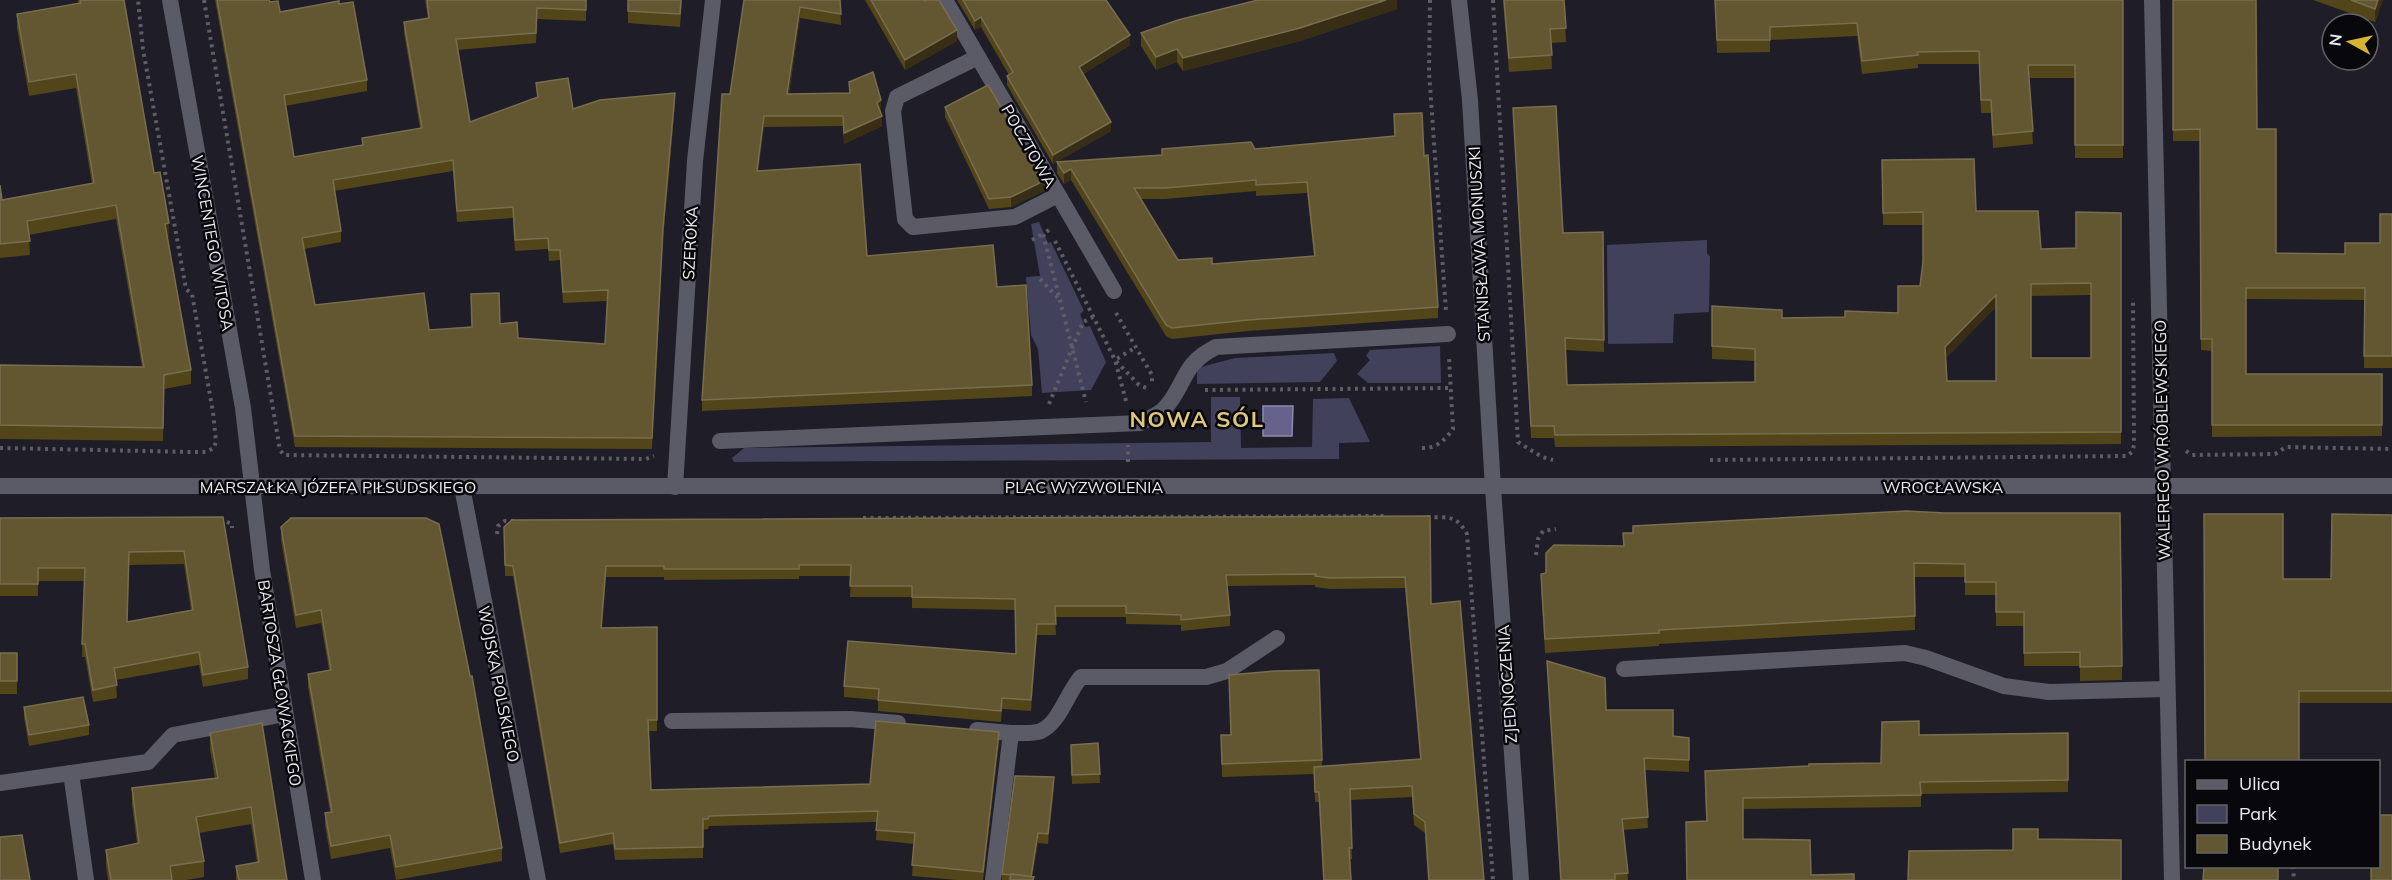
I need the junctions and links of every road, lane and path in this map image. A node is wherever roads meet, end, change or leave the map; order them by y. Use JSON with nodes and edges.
{"nodes":[{"id":1,"x":138,"y":0,"type":"edge"},
{"id":2,"x":170,"y":0,"type":"edge"},
{"id":3,"x":204,"y":0,"type":"edge"},
{"id":4,"x":713,"y":0,"type":"edge"},
{"id":5,"x":945,"y":0,"type":"edge"},
{"id":6,"x":1430,"y":0,"type":"edge"},
{"id":7,"x":1459,"y":0,"type":"edge"},
{"id":8,"x":1493,"y":0,"type":"edge"},
{"id":9,"x":2152,"y":0,"type":"edge"},
{"id":10,"x":978,"y":57,"type":"junction"},
{"id":11,"x":1058,"y":195,"type":"junction"},
{"id":12,"x":1037,"y":206,"type":"junction"},
{"id":13,"x":1049,"y":230,"type":"junction"},
{"id":14,"x":1042,"y":234,"type":"junction"},
{"id":15,"x":1032,"y":240,"type":"dead end"},
{"id":16,"x":1040,"y":279,"type":"dead end"},
{"id":17,"x":1114,"y":291,"type":"dead end"},
{"id":18,"x":2133,"y":293,"type":"dead end"},
{"id":19,"x":1060,"y":300,"type":"junction"},
{"id":20,"x":1093,"y":317,"type":"junction"},
{"id":21,"x":1448,"y":334,"type":"junction"},
{"id":22,"x":1072,"y":347,"type":"junction"},
{"id":23,"x":1136,"y":347,"type":"dead end"},
{"id":24,"x":1115,"y":360,"type":"junction"},
{"id":25,"x":1450,"y":388,"type":"junction"},
{"id":26,"x":1176,"y":390,"type":"junction"},
{"id":27,"x":1126,"y":400,"type":"dead end"},
{"id":28,"x":1086,"y":402,"type":"dead end"},
{"id":29,"x":1048,"y":404,"type":"dead end"},
{"id":30,"x":720,"y":441,"type":"dead end"},
{"id":31,"x":2184,"y":446,"type":"dead end"},
{"id":32,"x":659,"y":447,"type":"dead end"},
{"id":33,"x":0,"y":448,"type":"edge"},
{"id":34,"x":1422,"y":448,"type":"dead end"},
{"id":35,"x":2392,"y":449,"type":"edge"},
{"id":36,"x":1698,"y":460,"type":"dead end"},
{"id":37,"x":1556,"y":461,"type":"dead end"},
{"id":38,"x":0,"y":486,"type":"edge"},
{"id":39,"x":252,"y":486,"type":"junction"},
{"id":40,"x":675,"y":486,"type":"junction"},
{"id":41,"x":2392,"y":486,"type":"edge"},
{"id":42,"x":462,"y":487,"type":"junction"},
{"id":43,"x":2163,"y":487,"type":"junction"},
{"id":44,"x":1493,"y":488,"type":"junction"},
{"id":45,"x":1391,"y":516,"type":"edge"},
{"id":46,"x":1422,"y":516,"type":"edge"},
{"id":47,"x":853,"y":518,"type":"edge"},
{"id":48,"x":212,"y":519,"type":"edge"},
{"id":49,"x":517,"y":521,"type":"edge"},
{"id":50,"x":1556,"y":529,"type":"dead end"},
{"id":51,"x":234,"y":531,"type":"dead end"},
{"id":52,"x":496,"y":542,"type":"dead end"},
{"id":53,"x":1536,"y":555,"type":"dead end"},
{"id":54,"x":1277,"y":638,"type":"dead end"},
{"id":55,"x":1624,"y":669,"type":"dead end"},
{"id":56,"x":2167,"y":689,"type":"junction"},
{"id":57,"x":285,"y":714,"type":"junction"},
{"id":58,"x":672,"y":721,"type":"dead end"},
{"id":59,"x":919,"y":725,"type":"edge"},
{"id":60,"x":965,"y":729,"type":"edge"},
{"id":61,"x":1011,"y":733,"type":"junction"},
{"id":62,"x":70,"y":773,"type":"junction"},
{"id":63,"x":0,"y":783,"type":"edge"},
{"id":64,"x":86,"y":880,"type":"edge"},
{"id":65,"x":313,"y":880,"type":"edge"},
{"id":66,"x":538,"y":880,"type":"edge"},
{"id":67,"x":993,"y":880,"type":"edge"},
{"id":68,"x":1493,"y":880,"type":"edge"},
{"id":69,"x":1521,"y":880,"type":"edge"},
{"id":70,"x":2172,"y":880,"type":"edge"}],
"edges":[{"from":1,"to":33,"type":"path"},
{"from":2,"to":39,"type":"street","name":"WINCENTEGO WITOSA"},
{"from":3,"to":32,"type":"path"},
{"from":4,"to":40,"type":"street","name":"SZEROKA"},
{"from":5,"to":10,"type":"street","name":"POCZTOWA"},
{"from":6,"to":21,"type":"path"},
{"from":7,"to":44,"type":"street","name":"STANISŁAWA MONIUSZKI"},
{"from":8,"to":37,"type":"path"},
{"from":9,"to":43,"type":"street","name":"WALEREGO WRÓBLEWSKIEGO"},
{"from":10,"to":11,"type":"street","name":"POCZTOWA"},
{"from":10,"to":12,"type":"street"},
{"from":11,"to":12,"type":"street"},
{"from":11,"to":17,"type":"street","name":"POCZTOWA"},
{"from":12,"to":13,"type":"path"},
{"from":13,"to":14,"type":"path"},
{"from":13,"to":20,"type":"path"},
{"from":14,"to":15,"type":"path"},
{"from":14,"to":19,"type":"path"},
{"from":16,"to":19,"type":"path"},
{"from":18,"to":36,"type":"path"},
{"from":19,"to":22,"type":"path"},
{"from":20,"to":22,"type":"path"},
{"from":20,"to":24,"type":"path"},
{"from":21,"to":25,"type":"path"},
{"from":21,"to":26,"type":"street"},
{"from":22,"to":28,"type":"path"},
{"from":22,"to":29,"type":"path"},
{"from":23,"to":24,"type":"path"},
{"from":24,"to":26,"type":"path"},
{"from":24,"to":27,"type":"path"},
{"from":25,"to":26,"type":"path"},
{"from":25,"to":34,"type":"path"},
{"from":26,"to":30,"type":"street"},
{"from":31,"to":35,"type":"path"},
{"from":38,"to":39,"type":"street","name":"MARSZAŁKA JÓZEFA PIŁSUDSKIEGO"},
{"from":39,"to":42,"type":"street","name":"MARSZAŁKA JÓZEFA PIŁSUDSKIEGO"},
{"from":39,"to":57,"type":"street","name":"BARTOSZA GŁOWACKIEGO"},
{"from":40,"to":42,"type":"street","name":"MARSZAŁKA JÓZEFA PIŁSUDSKIEGO"},
{"from":40,"to":44,"type":"street","name":"PLAC WYZWOLENIA"},
{"from":41,"to":43,"type":"street","name":"WROCŁAWSKA"},
{"from":42,"to":66,"type":"street","name":"WOJSKA POLSKIEGO"},
{"from":43,"to":44,"type":"street","name":"WROCŁAWSKA"},
{"from":43,"to":56,"type":"street","name":"WALEREGO WRÓBLEWSKIEGO"},
{"from":44,"to":69,"type":"street","name":"ZJEDNOCZENIA"},
{"from":45,"to":47,"type":"path"},
{"from":46,"to":68,"type":"path"},
{"from":48,"to":51,"type":"path"},
{"from":49,"to":52,"type":"path"},
{"from":50,"to":53,"type":"path"},
{"from":54,"to":61,"type":"street"},
{"from":55,"to":56,"type":"street"},
{"from":56,"to":70,"type":"street","name":"WALEREGO WRÓBLEWSKIEGO"},
{"from":57,"to":62,"type":"street"},
{"from":57,"to":65,"type":"street","name":"BARTOSZA GŁOWACKIEGO"},
{"from":58,"to":59,"type":"street"},
{"from":60,"to":61,"type":"street"},
{"from":61,"to":67,"type":"street"},
{"from":62,"to":63,"type":"street"},
{"from":62,"to":64,"type":"street"}]}
